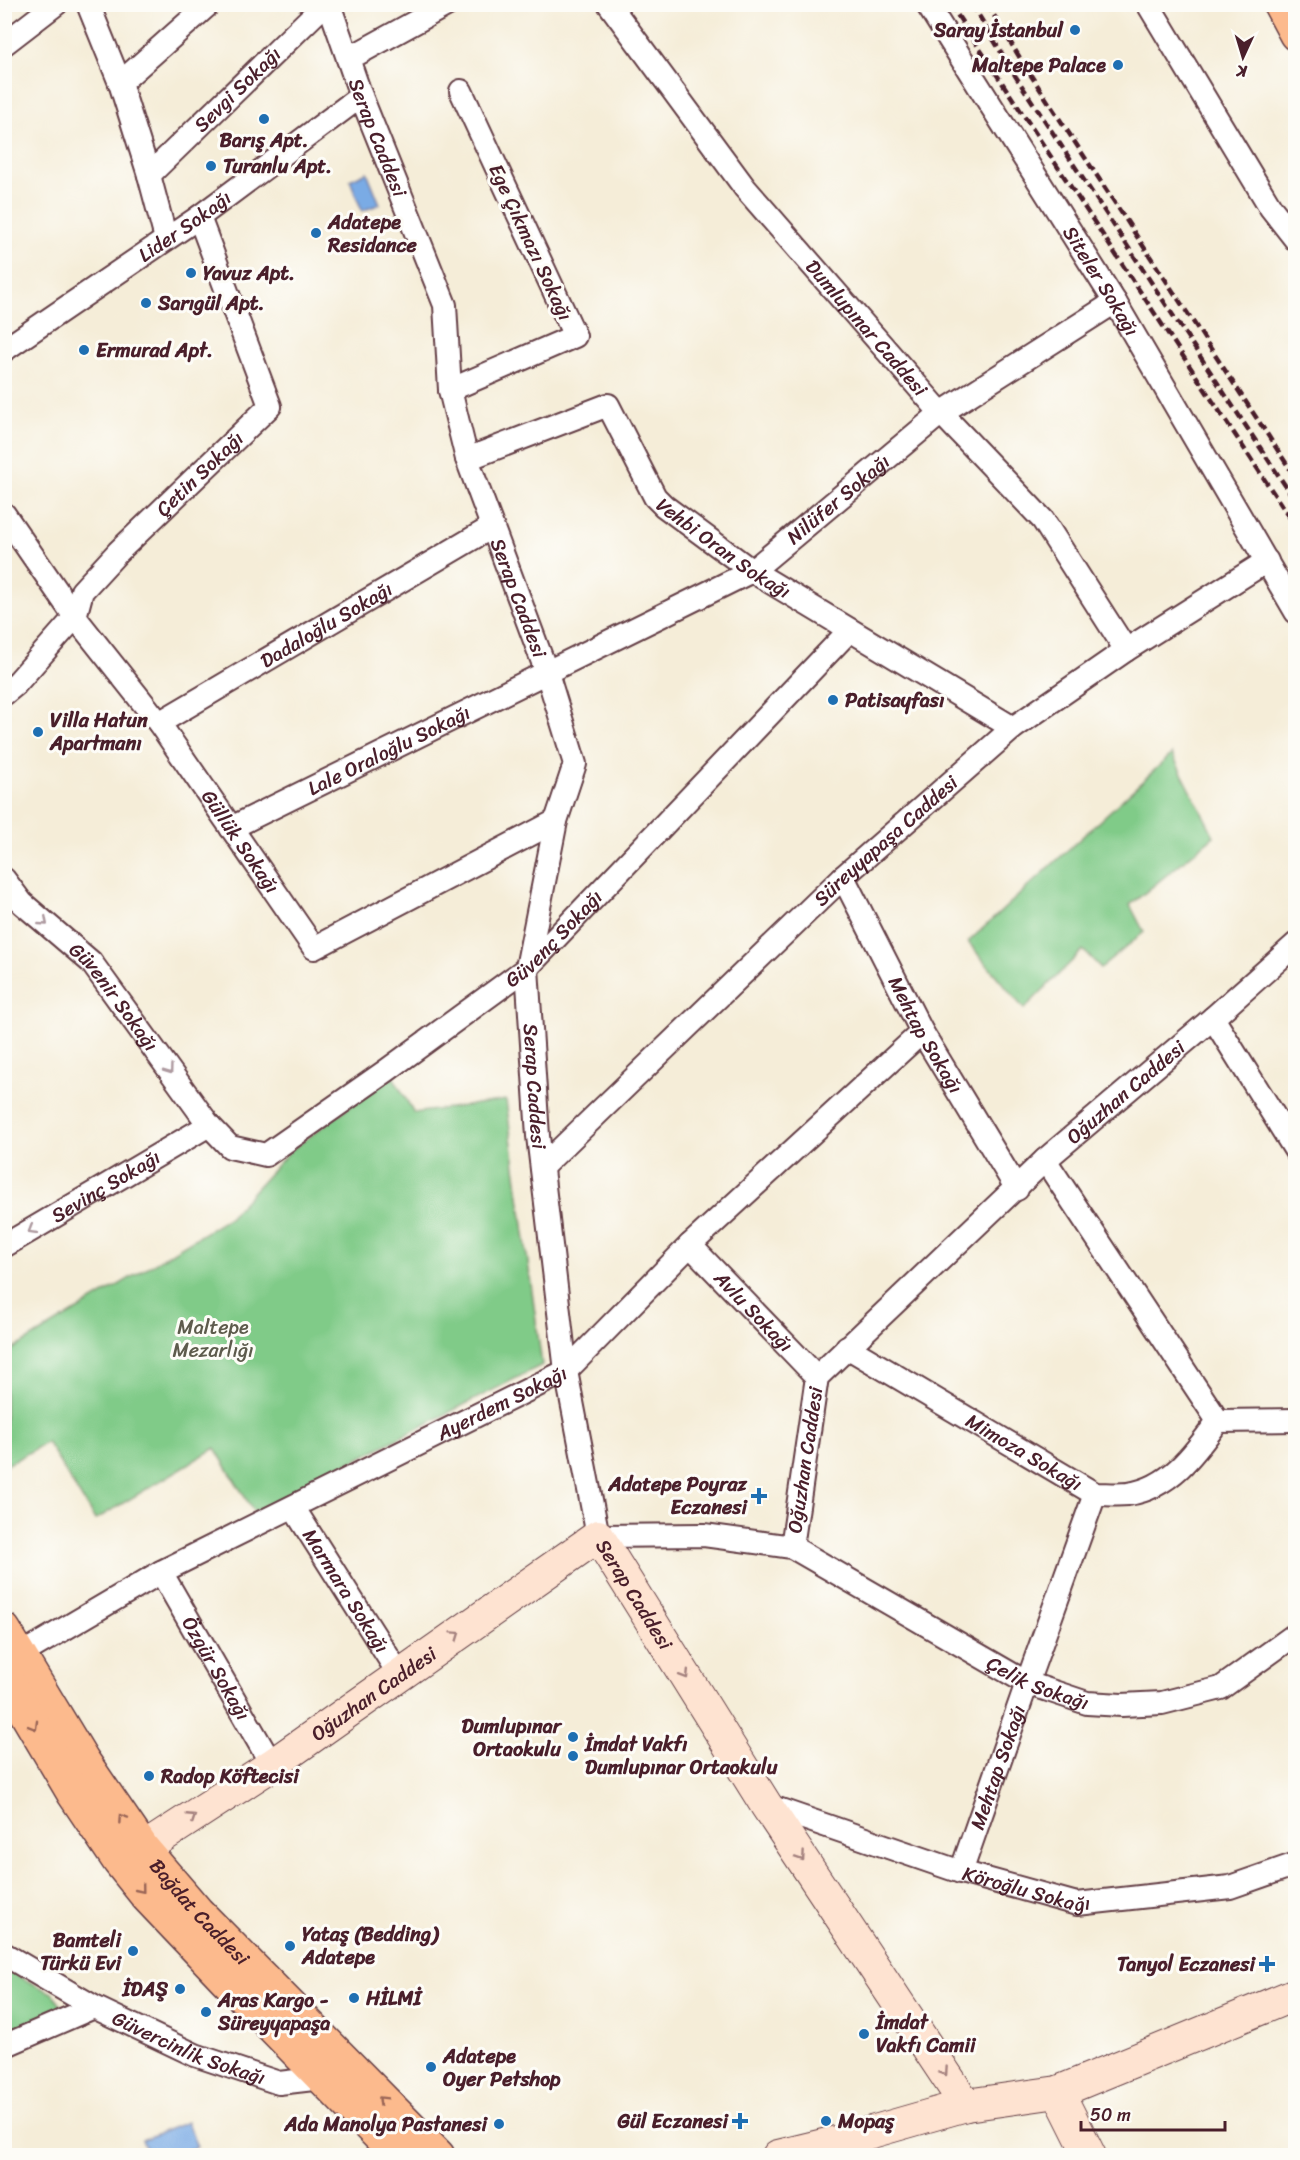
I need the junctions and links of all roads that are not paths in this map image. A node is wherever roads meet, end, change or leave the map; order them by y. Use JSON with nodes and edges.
{"nodes":[{"id":1,"x":56,"y":4,"type":"edge"},
{"id":2,"x":88,"y":4,"type":"edge"},
{"id":3,"x":208,"y":4,"type":"edge"},
{"id":4,"x":327,"y":4,"type":"edge"},
{"id":5,"x":448,"y":4,"type":"edge"},
{"id":6,"x":609,"y":4,"type":"edge"},
{"id":7,"x":927,"y":4,"type":"edge"},
{"id":8,"x":1138,"y":4,"type":"edge"},
{"id":9,"x":1148,"y":4,"type":"edge"},
{"id":10,"x":1280,"y":4,"type":"edge"},
{"id":11,"x":1296,"y":34,"type":"edge"},
{"id":12,"x":4,"y":44,"type":"edge"},
{"id":13,"x":348,"y":59,"type":"junction"},
{"id":14,"x":120,"y":83,"type":"junction"},
{"id":15,"x":461,"y":91,"type":"dead end"},
{"id":16,"x":361,"y":96,"type":"junction"},
{"id":17,"x":149,"y":175,"type":"junction"},
{"id":18,"x":1271,"y":208,"type":"junction"},
{"id":19,"x":199,"y":217,"type":"junction"},
{"id":20,"x":166,"y":239,"type":"junction"},
{"id":21,"x":1293,"y":240,"type":"edge"},
{"id":22,"x":1115,"y":302,"type":"junction"},
{"id":23,"x":4,"y":350,"type":"edge"},
{"id":24,"x":450,"y":390,"type":"junction"},
{"id":25,"x":941,"y":413,"type":"junction"},
{"id":26,"x":466,"y":459,"type":"junction"},
{"id":27,"x":4,"y":514,"type":"edge"},
{"id":28,"x":492,"y":527,"type":"junction"},
{"id":29,"x":1267,"y":561,"type":"junction"},
{"id":30,"x":752,"y":571,"type":"junction"},
{"id":31,"x":1296,"y":612,"type":"edge"},
{"id":32,"x":75,"y":617,"type":"junction"},
{"id":33,"x":849,"y":631,"type":"junction"},
{"id":34,"x":1126,"y":650,"type":"junction"},
{"id":35,"x":547,"y":673,"type":"junction"},
{"id":36,"x":4,"y":694,"type":"edge"},
{"id":37,"x":159,"y":723,"type":"junction"},
{"id":38,"x":1013,"y":728,"type":"junction"},
{"id":39,"x":556,"y":821,"type":"junction"},
{"id":40,"x":231,"y":828,"type":"junction"},
{"id":41,"x":843,"y":877,"type":"junction"},
{"id":42,"x":4,"y":879,"type":"edge"},
{"id":43,"x":1296,"y":944,"type":"edge"},
{"id":44,"x":527,"y":968,"type":"junction"},
{"id":45,"x":1213,"y":1018,"type":"junction"},
{"id":46,"x":922,"y":1032,"type":"junction"},
{"id":47,"x":209,"y":1125,"type":"junction"},
{"id":48,"x":1296,"y":1151,"type":"edge"},
{"id":49,"x":1045,"y":1160,"type":"junction"},
{"id":50,"x":542,"y":1167,"type":"junction"},
{"id":51,"x":1017,"y":1189,"type":"junction"},
{"id":52,"x":690,"y":1245,"type":"junction"},
{"id":53,"x":4,"y":1246,"type":"edge"},
{"id":54,"x":847,"y":1347,"type":"junction"},
{"id":55,"x":566,"y":1371,"type":"junction"},
{"id":56,"x":817,"y":1377,"type":"junction"},
{"id":57,"x":1296,"y":1419,"type":"edge"},
{"id":58,"x":1218,"y":1421,"type":"junction"},
{"id":59,"x":1095,"y":1494,"type":"junction"},
{"id":60,"x":293,"y":1507,"type":"junction"},
{"id":61,"x":598,"y":1536,"type":"junction"},
{"id":62,"x":792,"y":1547,"type":"junction"},
{"id":63,"x":161,"y":1572,"type":"junction"},
{"id":64,"x":1296,"y":1634,"type":"edge"},
{"id":65,"x":8,"y":1656,"type":"edge"},
{"id":66,"x":399,"y":1674,"type":"junction"},
{"id":67,"x":1027,"y":1683,"type":"junction"},
{"id":68,"x":272,"y":1765,"type":"junction"},
{"id":69,"x":766,"y":1805,"type":"junction"},
{"id":70,"x":143,"y":1850,"type":"junction"},
{"id":71,"x":1296,"y":1864,"type":"edge"},
{"id":72,"x":961,"y":1872,"type":"junction"},
{"id":73,"x":4,"y":1954,"type":"edge"},
{"id":74,"x":1296,"y":1994,"type":"edge"},
{"id":75,"x":94,"y":2007,"type":"junction"},
{"id":76,"x":4,"y":2046,"type":"edge"},
{"id":77,"x":322,"y":2078,"type":"junction"},
{"id":78,"x":1058,"y":2092,"type":"junction"},
{"id":79,"x":966,"y":2105,"type":"junction"},
{"id":80,"x":844,"y":2148,"type":"edge"},
{"id":81,"x":399,"y":2156,"type":"edge"},
{"id":82,"x":438,"y":2156,"type":"edge"},
{"id":83,"x":778,"y":2156,"type":"edge"},
{"id":84,"x":1090,"y":2156,"type":"edge"}],
"edges":[{"from":1,"to":12,"type":"street"},
{"from":2,"to":14,"type":"street"},
{"from":3,"to":14,"type":"street"},
{"from":4,"to":13,"type":"street","name":"Serap Caddesi"},
{"from":4,"to":17,"type":"street","name":"Sevgi Sokağı"},
{"from":5,"to":13,"type":"street"},
{"from":6,"to":25,"type":"street","name":"Dumlupınar Caddesi"},
{"from":7,"to":22,"type":"street","name":"Siteler Sokağı"},
{"from":8,"to":18,"type":"street"},
{"from":9,"to":18,"type":"street"},
{"from":10,"to":11,"type":"main road"},
{"from":13,"to":16,"type":"street","name":"Serap Caddesi"},
{"from":14,"to":17,"type":"street"},
{"from":15,"to":24,"type":"street","name":"Ege Çıkmazı Sokağı"},
{"from":16,"to":19,"type":"street","name":"Lider Sokağı"},
{"from":16,"to":24,"type":"street","name":"Serap Caddesi"},
{"from":17,"to":20,"type":"street"},
{"from":18,"to":21,"type":"street"},
{"from":19,"to":20,"type":"street","name":"Lider Sokağı"},
{"from":19,"to":32,"type":"street","name":"Çetin Sokağı"},
{"from":20,"to":23,"type":"street","name":"Lider Sokağı"},
{"from":22,"to":25,"type":"street","name":"Nilüfer Sokağı"},
{"from":22,"to":29,"type":"street","name":"Siteler Sokağı"},
{"from":24,"to":26,"type":"street","name":"Serap Caddesi"},
{"from":25,"to":30,"type":"street","name":"Nilüfer Sokağı"},
{"from":25,"to":34,"type":"street","name":"Dumlupınar Caddesi"},
{"from":26,"to":28,"type":"street","name":"Serap Caddesi"},
{"from":26,"to":30,"type":"street","name":"Vehbi Oran Sokağı"},
{"from":27,"to":32,"type":"street","name":"Güllük Sokağı"},
{"from":28,"to":35,"type":"street","name":"Serap Caddesi"},
{"from":28,"to":37,"type":"street","name":"Dadaloğlu Sokağı"},
{"from":29,"to":31,"type":"street","name":"Siteler Sokağı"},
{"from":29,"to":34,"type":"street","name":"Süreyyapaşa Caddesi"},
{"from":30,"to":33,"type":"street","name":"Vehbi Oran Sokağı"},
{"from":30,"to":35,"type":"street","name":"Nilüfer Sokağı"},
{"from":32,"to":36,"type":"street","name":"Çetin Sokağı"},
{"from":32,"to":37,"type":"street","name":"Güllük Sokağı"},
{"from":33,"to":38,"type":"street","name":"Vehbi Oran Sokağı"},
{"from":33,"to":44,"type":"street","name":"Güvenç Sokağı"},
{"from":34,"to":38,"type":"street","name":"Süreyyapaşa Caddesi"},
{"from":35,"to":39,"type":"street","name":"Serap Caddesi"},
{"from":35,"to":40,"type":"street","name":"Lale Oraloğlu Sokağı"},
{"from":37,"to":40,"type":"street","name":"Güllük Sokağı"},
{"from":38,"to":41,"type":"street","name":"Süreyyapaşa Caddesi"},
{"from":39,"to":40,"type":"street","name":"Güllük Sokağı"},
{"from":39,"to":44,"type":"street","name":"Serap Caddesi"},
{"from":41,"to":46,"type":"street","name":"Mehtap Sokağı"},
{"from":41,"to":50,"type":"street","name":"Süreyyapaşa Caddesi"},
{"from":42,"to":47,"type":"street","name":"Güvenir Sokağı","one_way":true},
{"from":43,"to":45,"type":"street","name":"Oğuzhan Caddesi"},
{"from":44,"to":47,"type":"street","name":"Güvenç Sokağı"},
{"from":44,"to":50,"type":"street","name":"Serap Caddesi"},
{"from":45,"to":48,"type":"street"},
{"from":45,"to":49,"type":"street","name":"Oğuzhan Caddesi"},
{"from":46,"to":51,"type":"street","name":"Mehtap Sokağı"},
{"from":46,"to":52,"type":"street","name":"Ayerdem Sokağı"},
{"from":47,"to":53,"type":"street","name":"Sevinç Sokağı","one_way":true},
{"from":49,"to":51,"type":"street","name":"Oğuzhan Caddesi"},
{"from":49,"to":58,"type":"street"},
{"from":50,"to":55,"type":"street","name":"Serap Caddesi"},
{"from":51,"to":54,"type":"street","name":"Oğuzhan Caddesi"},
{"from":52,"to":55,"type":"street","name":"Ayerdem Sokağı"},
{"from":52,"to":56,"type":"street","name":"Avlu Sokağı"},
{"from":54,"to":56,"type":"street","name":"Oğuzhan Caddesi"},
{"from":54,"to":59,"type":"street","name":"Mimoza Sokağı"},
{"from":55,"to":60,"type":"street","name":"Ayerdem Sokağı"},
{"from":55,"to":61,"type":"street","name":"Serap Caddesi"},
{"from":56,"to":62,"type":"street","name":"Oğuzhan Caddesi"},
{"from":57,"to":58,"type":"street"},
{"from":58,"to":59,"type":"street","name":"Mimoza Sokağı"},
{"from":59,"to":67,"type":"street","name":"Mehtap Sokağı"},
{"from":60,"to":63,"type":"street","name":"Ayerdem Sokağı"},
{"from":60,"to":66,"type":"street","name":"Marmara Sokağı"},
{"from":61,"to":62,"type":"street","name":"Oğuzhan Caddesi"},
{"from":66,"to":61,"type":"street","name":"Oğuzhan Caddesi","one_way":true},
{"from":61,"to":69,"type":"street","name":"Serap Caddesi","one_way":true},
{"from":62,"to":67,"type":"street","name":"Çelik Sokağı"},
{"from":63,"to":65,"type":"street","name":"Ayerdem Sokağı"},
{"from":63,"to":68,"type":"street","name":"Özgür Sokağı"},
{"from":64,"to":67,"type":"street","name":"Çelik Sokağı"},
{"from":70,"to":65,"type":"main road","name":"Bağdat Caddesi","one_way":true},
{"from":65,"to":77,"type":"main road","name":"Bağdat Caddesi","one_way":true},
{"from":66,"to":68,"type":"street","name":"Oğuzhan Caddesi"},
{"from":67,"to":72,"type":"street","name":"Mehtap Sokağı"},
{"from":70,"to":68,"type":"street","name":"Oğuzhan Caddesi","one_way":true},
{"from":69,"to":72,"type":"street","name":"Köroğlu Sokağı"},
{"from":69,"to":79,"type":"street","name":"Serap Caddesi","one_way":true},
{"from":82,"to":70,"type":"main road","name":"Bağdat Caddesi","one_way":true},
{"from":71,"to":72,"type":"street","name":"Köroğlu Sokağı"},
{"from":73,"to":75,"type":"street","name":"Güvercinlik Sokağı"},
{"from":74,"to":78,"type":"street"},
{"from":75,"to":76,"type":"street","name":"Güvercinlik Sokağı"},
{"from":75,"to":77,"type":"street","name":"Güvercinlik Sokağı"},
{"from":77,"to":81,"type":"main road","name":"Bağdat Caddesi"},
{"from":78,"to":79,"type":"street"},
{"from":78,"to":84,"type":"street"},
{"from":79,"to":80,"type":"street"},
{"from":80,"to":83,"type":"street"}]}
